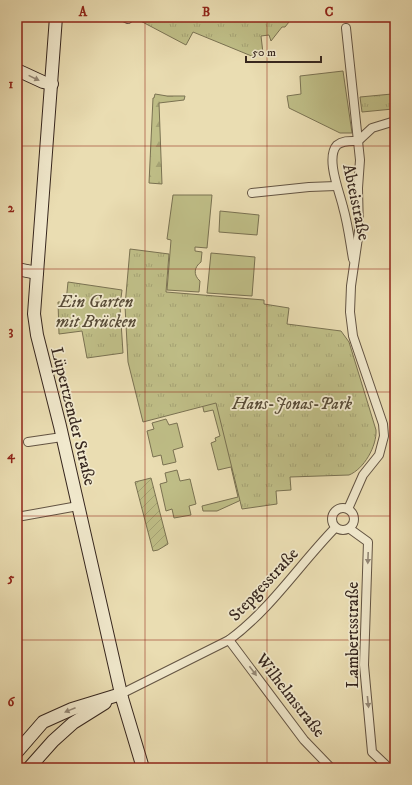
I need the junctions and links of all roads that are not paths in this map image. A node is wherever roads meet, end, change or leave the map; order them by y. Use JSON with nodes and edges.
{"nodes":[{"id":1,"x":56,"y":17,"type":"edge"},
{"id":2,"x":346,"y":28,"type":"dead end"},
{"id":3,"x":17,"y":70,"type":"edge"},
{"id":4,"x":52,"y":84,"type":"junction"},
{"id":5,"x":395,"y":121,"type":"edge"},
{"id":6,"x":358,"y":141,"type":"junction"},
{"id":7,"x":336,"y":186,"type":"junction"},
{"id":8,"x":252,"y":193,"type":"dead end"},
{"id":9,"x":354,"y":264,"type":"junction"},
{"id":10,"x":17,"y":269,"type":"edge"},
{"id":11,"x":37,"y":273,"type":"junction"},
{"id":12,"x":62,"y":437,"type":"junction"},
{"id":13,"x":28,"y":442,"type":"dead end"},
{"id":14,"x":78,"y":506,"type":"junction"},
{"id":15,"x":348,"y":509,"type":"junction"},
{"id":16,"x":17,"y":517,"type":"edge"},
{"id":17,"x":335,"y":528,"type":"junction"},
{"id":18,"x":350,"y":529,"type":"junction"},
{"id":19,"x":229,"y":640,"type":"junction"},
{"id":20,"x":121,"y":694,"type":"junction"},
{"id":21,"x":17,"y":752,"type":"edge"},
{"id":22,"x":29,"y":768,"type":"edge"},
{"id":23,"x":143,"y":768,"type":"edge"},
{"id":24,"x":330,"y":768,"type":"edge"},
{"id":25,"x":389,"y":768,"type":"edge"}],
"edges":[{"from":1,"to":4,"type":"street","name":"Lüpertzender Straße"},
{"from":2,"to":6,"type":"street","name":"Abteistraße"},
{"from":3,"to":4,"type":"street","one_way":true},
{"from":4,"to":11,"type":"street","name":"Lüpertzender Straße"},
{"from":5,"to":6,"type":"street"},
{"from":6,"to":7,"type":"street","name":"Abteistraße"},
{"from":6,"to":9,"type":"street","name":"Abteistraße"},
{"from":7,"to":8,"type":"street"},
{"from":7,"to":9,"type":"street","name":"Abteistraße"},
{"from":9,"to":15,"type":"street","name":"Abteistraße"},
{"from":10,"to":11,"type":"street"},
{"from":11,"to":12,"type":"street","name":"Lüpertzender Straße"},
{"from":12,"to":13,"type":"street"},
{"from":12,"to":14,"type":"street","name":"Lüpertzender Straße"},
{"from":14,"to":16,"type":"street"},
{"from":14,"to":20,"type":"street","name":"Lüpertzender Straße"},
{"from":15,"to":17,"type":"street"},
{"from":15,"to":18,"type":"street"},
{"from":17,"to":18,"type":"street"},
{"from":17,"to":19,"type":"street","name":"Stepgesstraße"},
{"from":18,"to":25,"type":"street","name":"Lambertsstraße","one_way":true},
{"from":19,"to":20,"type":"street","name":"Stepgesstraße"},
{"from":19,"to":24,"type":"street","name":"Wilhelmstraße","one_way":true},
{"from":20,"to":21,"type":"street","one_way":true},
{"from":20,"to":22,"type":"street"},
{"from":20,"to":23,"type":"street","name":"Lüpertzender Straße"}]}
